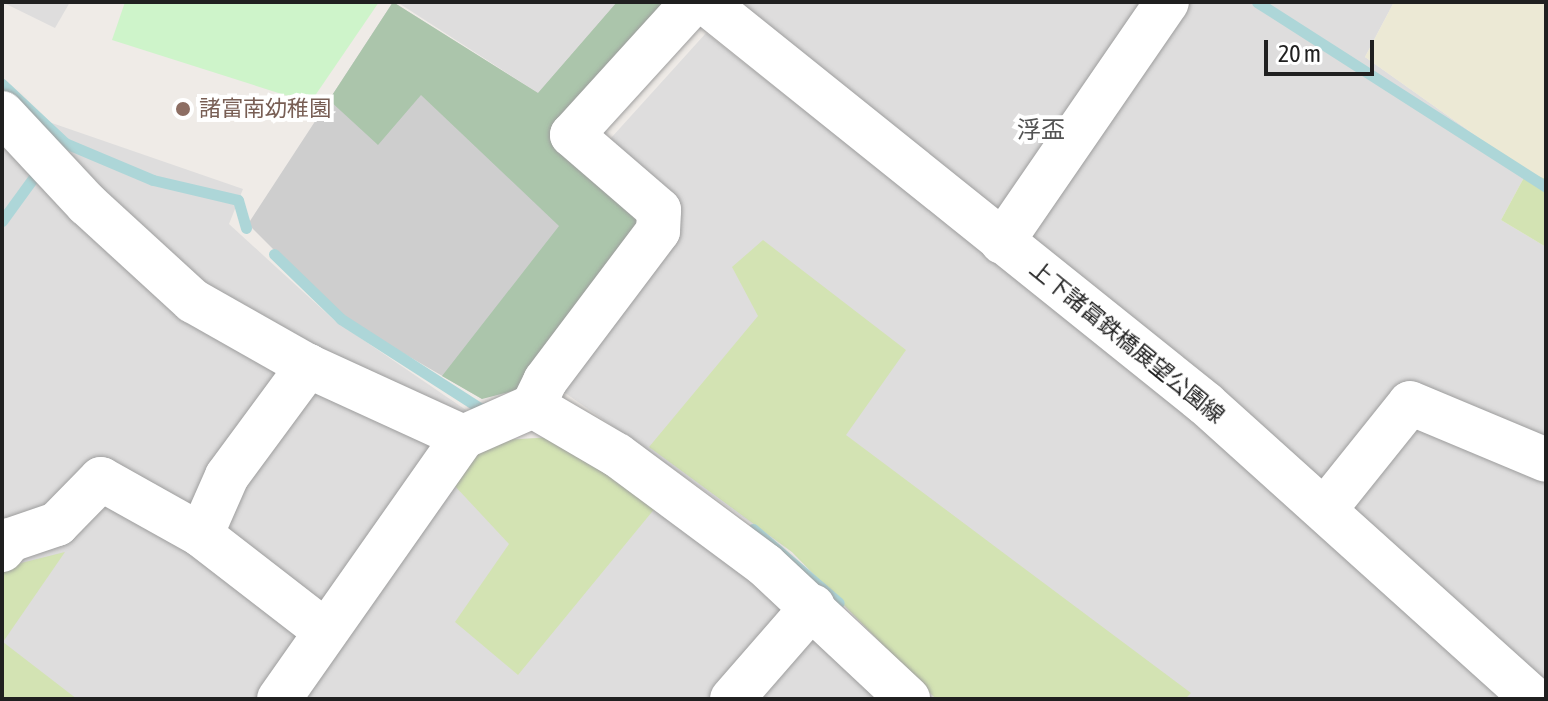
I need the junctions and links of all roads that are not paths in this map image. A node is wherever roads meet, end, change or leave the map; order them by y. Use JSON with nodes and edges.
{"nodes":[{"id":1,"x":693,"y":2,"type":"edge"},
{"id":2,"x":705,"y":2,"type":"edge"},
{"id":3,"x":1167,"y":2,"type":"edge"},
{"id":4,"x":2,"y":113,"type":"edge"},
{"id":5,"x":1002,"y":242,"type":"junction"},
{"id":6,"x":308,"y":366,"type":"junction"},
{"id":7,"x":533,"y":406,"type":"junction"},
{"id":8,"x":463,"y":437,"type":"junction"},
{"id":9,"x":1546,"y":460,"type":"edge"},
{"id":10,"x":1326,"y":508,"type":"junction"},
{"id":11,"x":201,"y":535,"type":"junction"},
{"id":12,"x":2,"y":550,"type":"edge"},
{"id":13,"x":813,"y":606,"type":"junction"},
{"id":14,"x":324,"y":630,"type":"junction"},
{"id":15,"x":279,"y":699,"type":"edge"},
{"id":16,"x":732,"y":699,"type":"edge"},
{"id":17,"x":908,"y":699,"type":"edge"},
{"id":18,"x":1534,"y":699,"type":"edge"}],
"edges":[{"from":1,"to":7,"type":"street"},
{"from":2,"to":5,"type":"street","name":"上下諸富鉄橋展望公園線"},
{"from":3,"to":5,"type":"street"},
{"from":4,"to":6,"type":"street"},
{"from":5,"to":10,"type":"street","name":"上下諸富鉄橋展望公園線"},
{"from":6,"to":8,"type":"street"},
{"from":6,"to":11,"type":"street"},
{"from":7,"to":8,"type":"street"},
{"from":7,"to":13,"type":"street"},
{"from":8,"to":14,"type":"street"},
{"from":9,"to":10,"type":"street"},
{"from":10,"to":18,"type":"street","name":"上下諸富鉄橋展望公園線"},
{"from":11,"to":12,"type":"street"},
{"from":11,"to":14,"type":"street"},
{"from":13,"to":16,"type":"street"},
{"from":13,"to":17,"type":"street"},
{"from":14,"to":15,"type":"street"}]}
